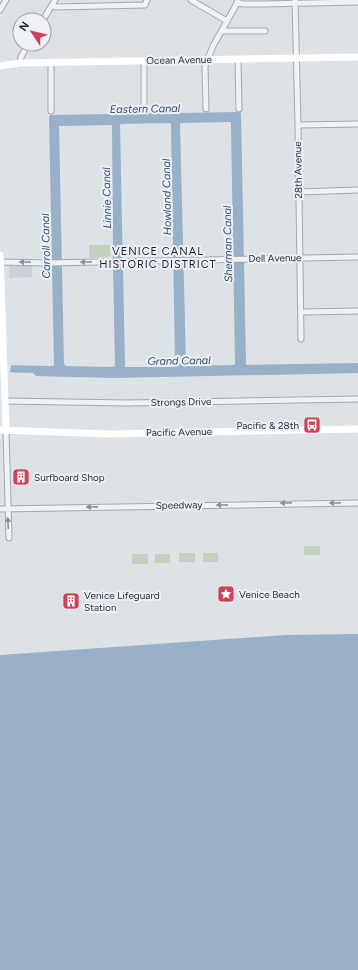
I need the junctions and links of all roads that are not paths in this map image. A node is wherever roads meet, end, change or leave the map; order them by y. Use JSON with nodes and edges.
{"nodes":[{"id":1,"x":6,"y":0,"type":"edge"},
{"id":2,"x":55,"y":0,"type":"edge"},
{"id":3,"x":191,"y":0,"type":"edge"},
{"id":4,"x":238,"y":1,"type":"edge"},
{"id":5,"x":295,"y":1,"type":"edge"},
{"id":6,"x":146,"y":2,"type":"edge"},
{"id":7,"x":358,"y":2,"type":"edge"},
{"id":8,"x":52,"y":5,"type":"junction"},
{"id":9,"x":0,"y":10,"type":"edge"},
{"id":10,"x":48,"y":12,"type":"edge"},
{"id":11,"x":227,"y":21,"type":"junction"},
{"id":12,"x":222,"y":31,"type":"junction"},
{"id":13,"x":265,"y":31,"type":"dead end"},
{"id":14,"x":24,"y":52,"type":"edge"},
{"id":15,"x":358,"y":57,"type":"edge"},
{"id":16,"x":296,"y":58,"type":"junction"},
{"id":17,"x":208,"y":59,"type":"junction"},
{"id":18,"x":238,"y":60,"type":"junction"},
{"id":19,"x":144,"y":61,"type":"junction"},
{"id":20,"x":20,"y":63,"type":"junction"},
{"id":21,"x":50,"y":63,"type":"junction"},
{"id":22,"x":0,"y":66,"type":"edge"},
{"id":23,"x":239,"y":109,"type":"dead end"},
{"id":24,"x":144,"y":110,"type":"dead end"},
{"id":25,"x":206,"y":110,"type":"dead end"},
{"id":26,"x":51,"y":111,"type":"dead end"},
{"id":27,"x":358,"y":124,"type":"edge"},
{"id":28,"x":298,"y":125,"type":"junction"},
{"id":29,"x":358,"y":190,"type":"edge"},
{"id":30,"x":299,"y":192,"type":"junction"},
{"id":31,"x":0,"y":254,"type":"edge"},
{"id":32,"x":358,"y":257,"type":"edge"},
{"id":33,"x":300,"y":258,"type":"junction"},
{"id":34,"x":0,"y":262,"type":"edge"},
{"id":35,"x":358,"y":311,"type":"edge"},
{"id":36,"x":301,"y":312,"type":"junction"},
{"id":37,"x":302,"y":340,"type":"dead end"},
{"id":38,"x":358,"y":399,"type":"edge"},
{"id":39,"x":4,"y":401,"type":"junction"},
{"id":40,"x":358,"y":429,"type":"edge"},
{"id":41,"x":3,"y":431,"type":"edge"},
{"id":42,"x":358,"y":502,"type":"edge"},
{"id":43,"x":0,"y":509,"type":"edge"},
{"id":44,"x":8,"y":509,"type":"junction"},
{"id":45,"x":9,"y":538,"type":"dead end"}],
"edges":[{"from":1,"to":9,"type":"street"},
{"from":2,"to":8,"type":"street"},
{"from":3,"to":11,"type":"street"},
{"from":4,"to":5,"type":"street"},
{"from":4,"to":11,"type":"street"},
{"from":5,"to":7,"type":"street"},
{"from":5,"to":16,"type":"street","name":"28th Avenue"},
{"from":6,"to":8,"type":"street"},
{"from":8,"to":10,"type":"street"},
{"from":11,"to":12,"type":"street"},
{"from":12,"to":13,"type":"street"},
{"from":12,"to":17,"type":"street"},
{"from":14,"to":20,"type":"street"},
{"from":15,"to":16,"type":"main road","name":"Ocean Avenue"},
{"from":16,"to":18,"type":"main road","name":"Ocean Avenue"},
{"from":16,"to":28,"type":"street","name":"28th Avenue"},
{"from":17,"to":18,"type":"main road","name":"Ocean Avenue"},
{"from":17,"to":19,"type":"main road","name":"Ocean Avenue"},
{"from":17,"to":25,"type":"street"},
{"from":18,"to":23,"type":"street"},
{"from":19,"to":21,"type":"main road","name":"Ocean Avenue"},
{"from":19,"to":24,"type":"street"},
{"from":20,"to":21,"type":"main road","name":"Ocean Avenue"},
{"from":20,"to":22,"type":"main road","name":"Ocean Avenue"},
{"from":21,"to":26,"type":"street"},
{"from":27,"to":28,"type":"street"},
{"from":28,"to":30,"type":"street","name":"28th Avenue"},
{"from":29,"to":30,"type":"street"},
{"from":30,"to":33,"type":"street","name":"28th Avenue"},
{"from":31,"to":34,"type":"main road"},
{"from":32,"to":33,"type":"street","name":"Dell Avenue"},
{"from":33,"to":34,"type":"street","name":"Dell Avenue","one_way":true},
{"from":33,"to":36,"type":"street","name":"28th Avenue"},
{"from":34,"to":39,"type":"main road"},
{"from":35,"to":36,"type":"street"},
{"from":36,"to":37,"type":"street","name":"28th Avenue"},
{"from":38,"to":39,"type":"street","name":"Strongs Drive"},
{"from":39,"to":41,"type":"main road"},
{"from":40,"to":41,"type":"main road","name":"Pacific Avenue"},
{"from":41,"to":44,"type":"street"},
{"from":42,"to":44,"type":"street","name":"Speedway","one_way":true},
{"from":43,"to":44,"type":"street","name":"Speedway"},
{"from":45,"to":44,"type":"street","one_way":true}]}
